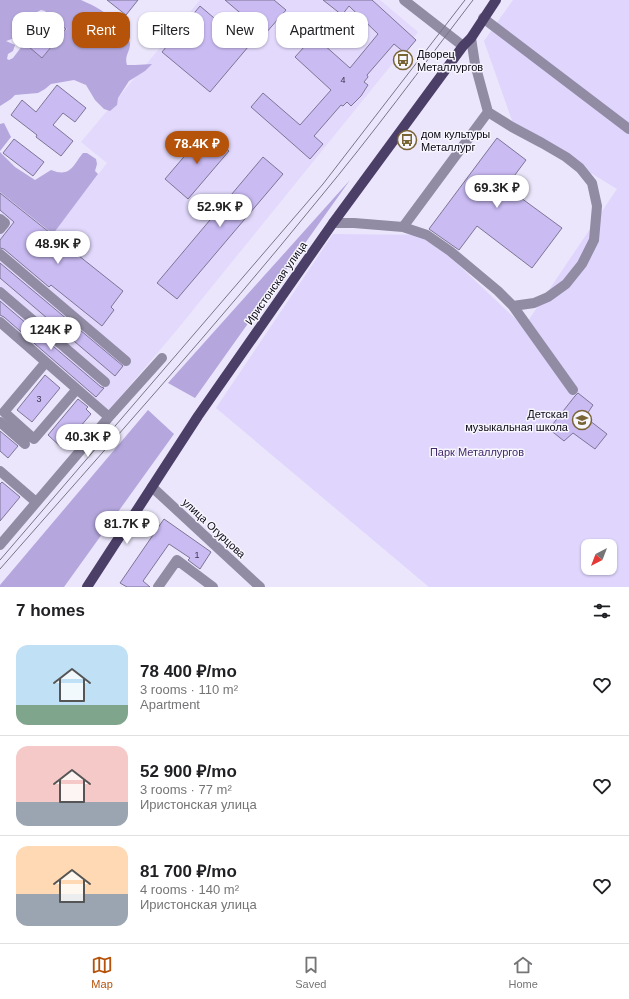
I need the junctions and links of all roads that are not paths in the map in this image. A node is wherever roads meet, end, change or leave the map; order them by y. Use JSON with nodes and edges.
{"nodes":[{"id":1,"x":404,"y":0,"type":"edge"},
{"id":2,"x":496,"y":0,"type":"edge"},
{"id":3,"x":483,"y":18,"type":"junction"},
{"id":4,"x":470,"y":38,"type":"junction"},
{"id":5,"x":463,"y":46,"type":"junction"},
{"id":6,"x":488,"y":112,"type":"junction"},
{"id":7,"x":629,"y":129,"type":"edge"},
{"id":8,"x":0,"y":219,"type":"edge"},
{"id":9,"x":333,"y":223,"type":"junction"},
{"id":10,"x":403,"y":227,"type":"junction"},
{"id":11,"x":0,"y":229,"type":"edge"},
{"id":12,"x":0,"y":254,"type":"edge"},
{"id":13,"x":0,"y":292,"type":"edge"},
{"id":14,"x":513,"y":306,"type":"junction"},
{"id":15,"x":0,"y":322,"type":"edge"},
{"id":16,"x":162,"y":358,"type":"dead end"},
{"id":17,"x":126,"y":361,"type":"dead end"},
{"id":18,"x":46,"y":362,"type":"junction"},
{"id":19,"x":105,"y":382,"type":"dead end"},
{"id":20,"x":77,"y":388,"type":"junction"},
{"id":21,"x":573,"y":390,"type":"dead end"},
{"id":22,"x":109,"y":417,"type":"junction"},
{"id":23,"x":0,"y":422,"type":"edge"},
{"id":24,"x":25,"y":444,"type":"dead end"},
{"id":25,"x":0,"y":471,"type":"edge"},
{"id":26,"x":152,"y":487,"type":"junction"},
{"id":27,"x":36,"y":502,"type":"junction"},
{"id":28,"x":0,"y":545,"type":"edge"},
{"id":29,"x":87,"y":587,"type":"edge"},
{"id":30,"x":158,"y":587,"type":"edge"},
{"id":31,"x":213,"y":587,"type":"edge"},
{"id":32,"x":260,"y":587,"type":"edge"}],
"edges":[{"from":1,"to":5,"type":"street"},
{"from":2,"to":3,"type":"main road","name":"Иристонская улица"},
{"from":3,"to":4,"type":"main road","name":"Иристонская улица"},
{"from":3,"to":7,"type":"street"},
{"from":4,"to":5,"type":"main road","name":"Иристонская улица"},
{"from":4,"to":6,"type":"street"},
{"from":5,"to":9,"type":"main road","name":"Иристонская улица"},
{"from":6,"to":10,"type":"street"},
{"from":6,"to":14,"type":"street"},
{"from":8,"to":11,"type":"street"},
{"from":9,"to":10,"type":"street"},
{"from":9,"to":26,"type":"main road","name":"Иристонская улица"},
{"from":10,"to":14,"type":"street"},
{"from":12,"to":17,"type":"street"},
{"from":13,"to":19,"type":"street"},
{"from":14,"to":21,"type":"street"},
{"from":15,"to":18,"type":"street"},
{"from":16,"to":22,"type":"street"},
{"from":18,"to":20,"type":"street"},
{"from":18,"to":20,"type":"street"},
{"from":20,"to":22,"type":"street"},
{"from":22,"to":27,"type":"street"},
{"from":23,"to":24,"type":"street"},
{"from":25,"to":27,"type":"street"},
{"from":26,"to":29,"type":"main road","name":"Иристонская улица"},
{"from":26,"to":32,"type":"street","name":"улица Огурцова"},
{"from":27,"to":28,"type":"street"},
{"from":30,"to":31,"type":"street"}]}
